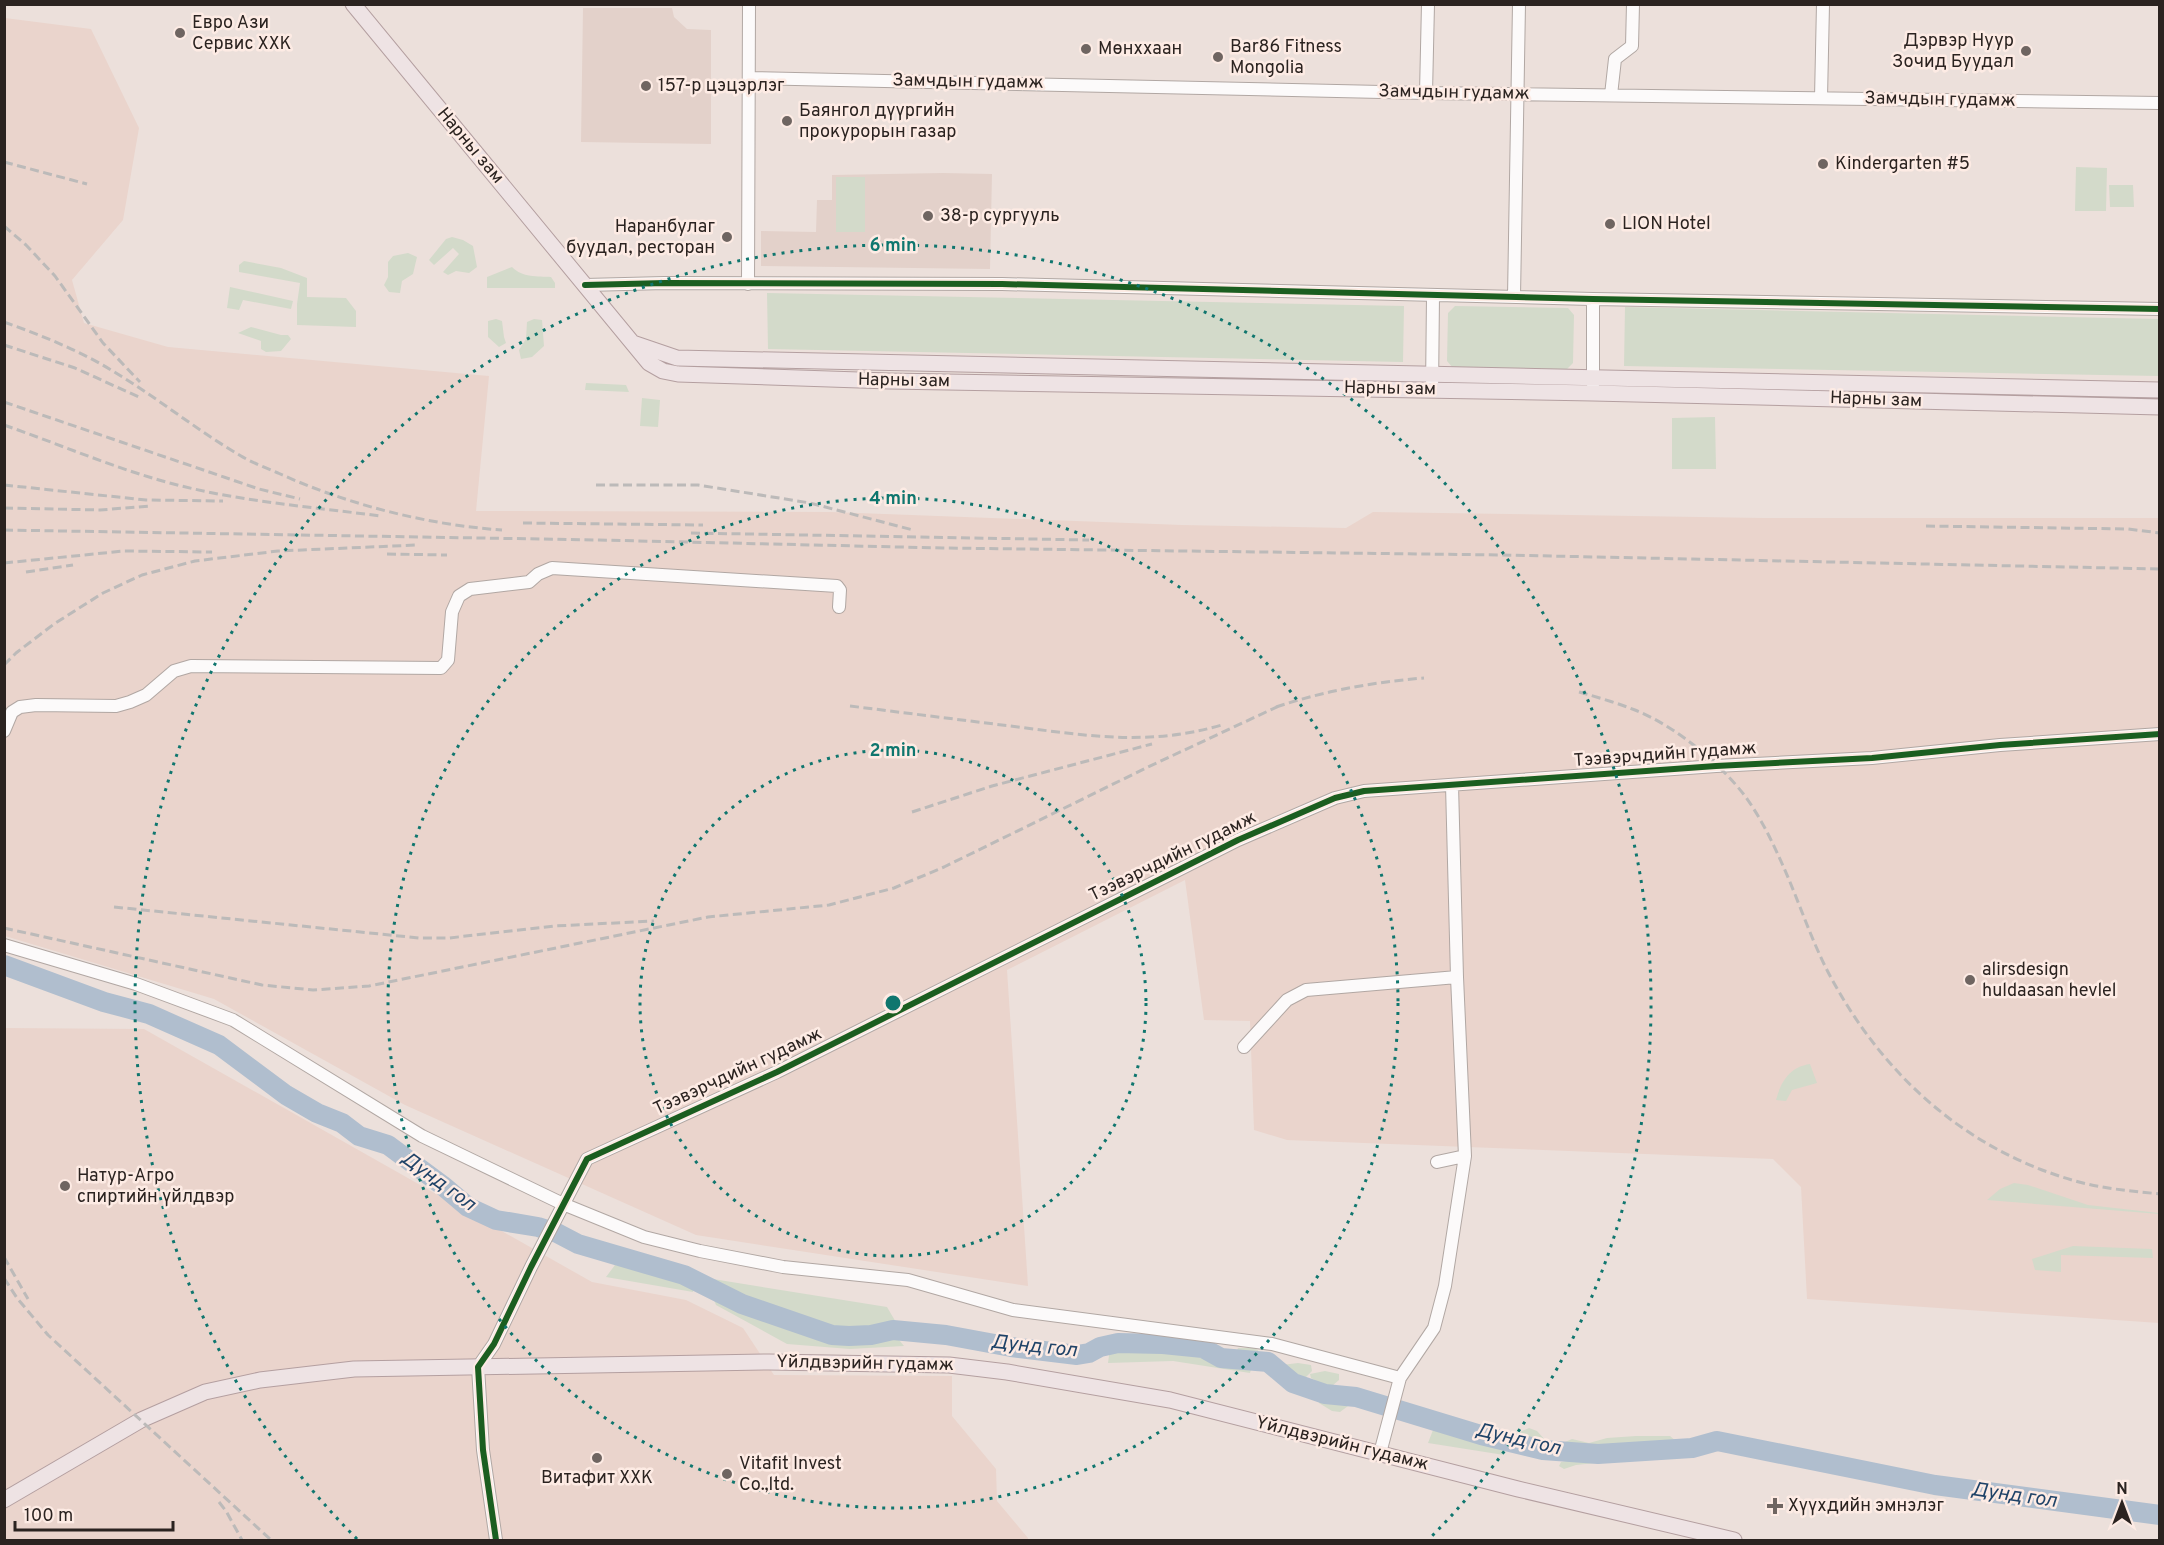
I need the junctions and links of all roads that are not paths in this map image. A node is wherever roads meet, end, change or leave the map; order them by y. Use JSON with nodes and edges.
{"nodes":[{"id":1,"x":354,"y":4,"type":"edge"},
{"id":2,"x":749,"y":4,"type":"edge"},
{"id":3,"x":1428,"y":4,"type":"edge"},
{"id":4,"x":1519,"y":4,"type":"edge"},
{"id":5,"x":1633,"y":4,"type":"edge"},
{"id":6,"x":1823,"y":4,"type":"edge"},
{"id":7,"x":749,"y":78,"type":"junction"},
{"id":8,"x":1426,"y":93,"type":"junction"},
{"id":9,"x":1516,"y":94,"type":"junction"},
{"id":10,"x":1611,"y":95,"type":"junction"},
{"id":11,"x":1821,"y":98,"type":"junction"},
{"id":12,"x":2160,"y":103,"type":"edge"},
{"id":13,"x":748,"y":284,"type":"junction"},
{"id":14,"x":585,"y":285,"type":"junction"},
{"id":15,"x":1433,"y":296,"type":"junction"},
{"id":16,"x":1514,"y":297,"type":"junction"},
{"id":17,"x":1593,"y":299,"type":"junction"},
{"id":18,"x":2160,"y":309,"type":"edge"},
{"id":19,"x":1432,"y":383,"type":"junction"},
{"id":20,"x":1593,"y":386,"type":"junction"},
{"id":21,"x":2160,"y":390,"type":"edge"},
{"id":22,"x":2160,"y":407,"type":"edge"},
{"id":23,"x":839,"y":607,"type":"dead end"},
{"id":24,"x":4,"y":731,"type":"edge"},
{"id":25,"x":2160,"y":734,"type":"edge"},
{"id":26,"x":1452,"y":785,"type":"junction"},
{"id":27,"x":4,"y":945,"type":"edge"},
{"id":28,"x":1457,"y":977,"type":"junction"},
{"id":29,"x":1244,"y":1047,"type":"dead end"},
{"id":30,"x":1465,"y":1156,"type":"junction"},
{"id":31,"x":1437,"y":1162,"type":"dead end"},
{"id":32,"x":561,"y":1208,"type":"junction"},
{"id":33,"x":478,"y":1367,"type":"junction"},
{"id":34,"x":1399,"y":1383,"type":"junction"},
{"id":35,"x":1381,"y":1446,"type":"junction"},
{"id":36,"x":4,"y":1500,"type":"edge"},
{"id":37,"x":496,"y":1540,"type":"edge"},
{"id":38,"x":1734,"y":1540,"type":"edge"}],
"edges":[{"from":1,"to":14,"type":"main road","name":"Нарны зам"},
{"from":2,"to":7,"type":"street"},
{"from":3,"to":8,"type":"street"},
{"from":4,"to":9,"type":"street"},
{"from":5,"to":10,"type":"street"},
{"from":6,"to":11,"type":"street"},
{"from":7,"to":8,"type":"street","name":"Замчдын гудамж"},
{"from":7,"to":13,"type":"street"},
{"from":8,"to":9,"type":"street","name":"Замчдын гудамж"},
{"from":9,"to":10,"type":"street","name":"Замчдын гудамж"},
{"from":9,"to":16,"type":"street"},
{"from":10,"to":11,"type":"street","name":"Замчдын гудамж"},
{"from":11,"to":12,"type":"street","name":"Замчдын гудамж"},
{"from":13,"to":14,"type":"street"},
{"from":13,"to":15,"type":"street"},
{"from":14,"to":19,"type":"main road","name":"Нарны зам"},
{"from":15,"to":16,"type":"street"},
{"from":15,"to":19,"type":"street"},
{"from":16,"to":17,"type":"street"},
{"from":17,"to":18,"type":"street"},
{"from":17,"to":20,"type":"street"},
{"from":19,"to":20,"type":"main road","name":"Нарны зам"},
{"from":20,"to":21,"type":"main road","name":"Нарны зам"},
{"from":20,"to":22,"type":"main road","name":"Нарны зам"},
{"from":23,"to":24,"type":"street"},
{"from":25,"to":26,"type":"street","name":"Тээвэрчдийн гудамж"},
{"from":26,"to":28,"type":"street"},
{"from":26,"to":32,"type":"street","name":"Тээвэрчдийн гудамж"},
{"from":27,"to":32,"type":"street"},
{"from":28,"to":29,"type":"street"},
{"from":28,"to":30,"type":"street"},
{"from":30,"to":31,"type":"street"},
{"from":30,"to":34,"type":"street"},
{"from":32,"to":33,"type":"street","name":"Тээвэрчдийн гудамж"},
{"from":32,"to":34,"type":"street"},
{"from":33,"to":35,"type":"main road","name":"Yйлдвэрийн гудамж"},
{"from":33,"to":36,"type":"main road","name":"Yйлдвэрийн гудамж"},
{"from":33,"to":37,"type":"street"},
{"from":34,"to":35,"type":"street"},
{"from":35,"to":38,"type":"main road","name":"Yйлдвэрийн гудамж"}]}
